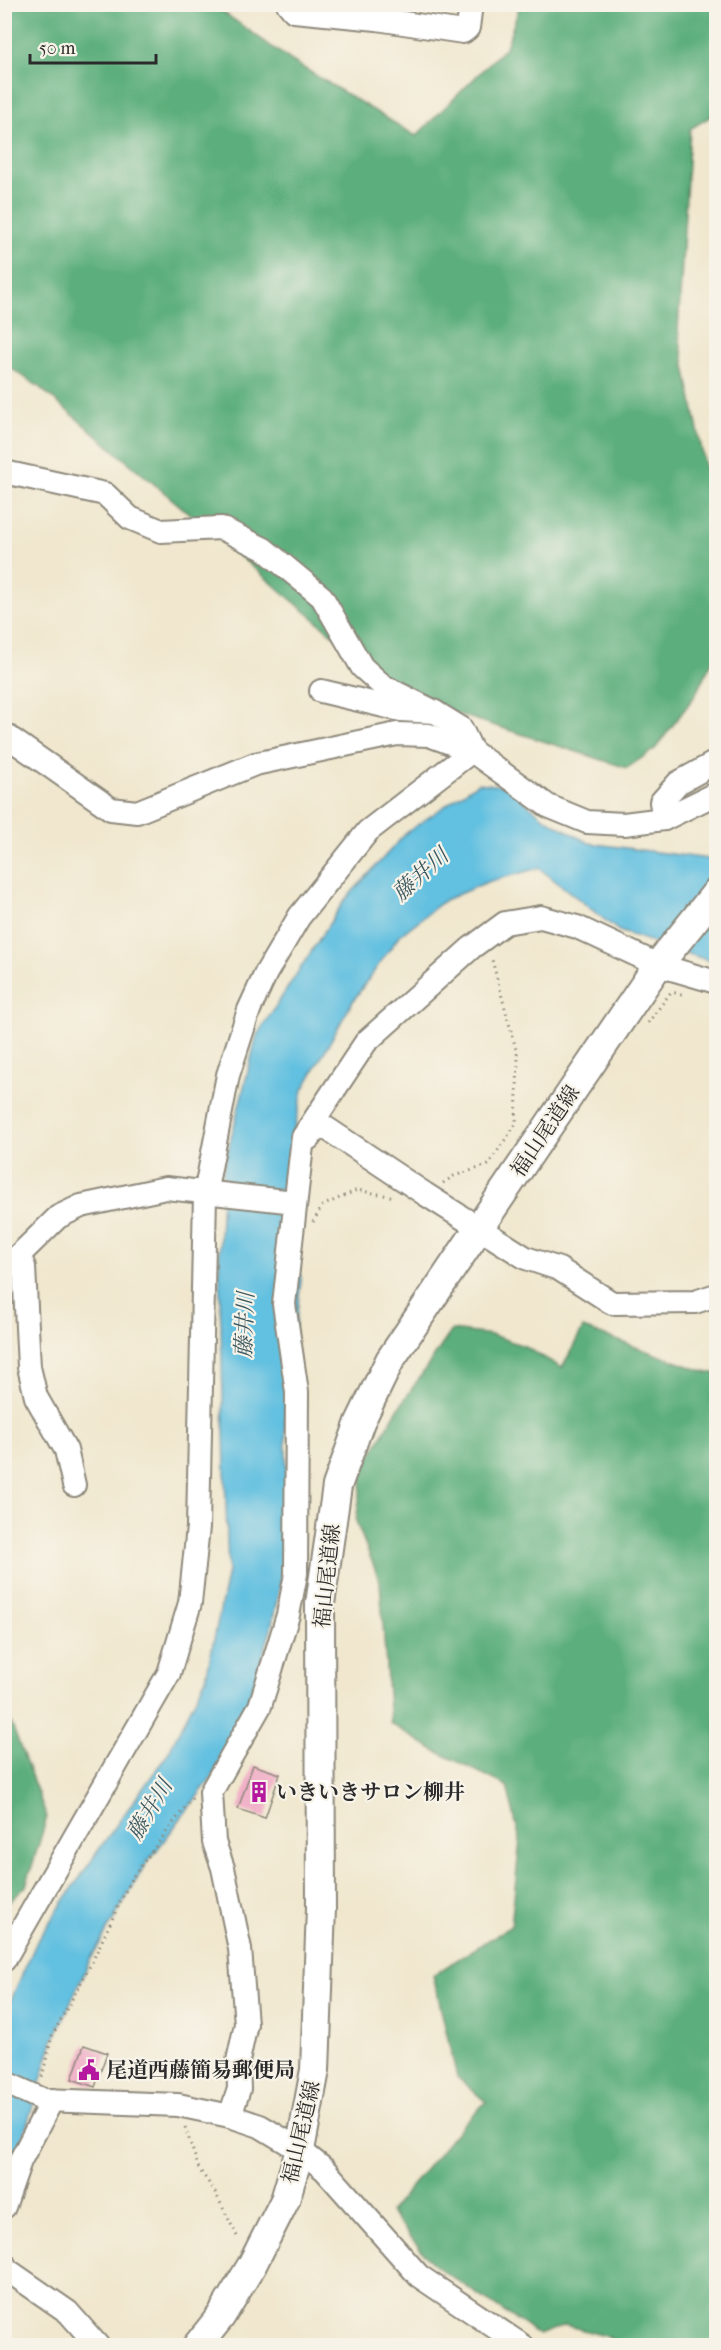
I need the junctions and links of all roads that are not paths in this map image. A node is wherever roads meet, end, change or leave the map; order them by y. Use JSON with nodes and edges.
{"nodes":[{"id":1,"x":288,"y":4,"type":"edge"},
{"id":2,"x":471,"y":4,"type":"edge"},
{"id":3,"x":377,"y":12,"type":"edge"},
{"id":4,"x":4,"y":472,"type":"edge"},
{"id":5,"x":321,"y":691,"type":"dead end"},
{"id":6,"x":435,"y":712,"type":"junction"},
{"id":7,"x":4,"y":734,"type":"edge"},
{"id":8,"x":472,"y":751,"type":"junction"},
{"id":9,"x":717,"y":762,"type":"edge"},
{"id":10,"x":717,"y":795,"type":"edge"},
{"id":11,"x":664,"y":819,"type":"junction"},
{"id":12,"x":717,"y":893,"type":"edge"},
{"id":13,"x":662,"y":961,"type":"junction"},
{"id":14,"x":717,"y":982,"type":"edge"},
{"id":15,"x":303,"y":1137,"type":"junction"},
{"id":16,"x":205,"y":1194,"type":"junction"},
{"id":17,"x":295,"y":1202,"type":"junction"},
{"id":18,"x":479,"y":1228,"type":"junction"},
{"id":19,"x":9,"y":1261,"type":"edge"},
{"id":20,"x":717,"y":1295,"type":"edge"},
{"id":21,"x":74,"y":1485,"type":"dead end"},
{"id":22,"x":296,"y":1574,"type":"junction"},
{"id":23,"x":320,"y":1604,"type":"junction"},
{"id":24,"x":4,"y":1960,"type":"edge"},
{"id":25,"x":4,"y":2082,"type":"edge"},
{"id":26,"x":44,"y":2099,"type":"junction"},
{"id":27,"x":230,"y":2116,"type":"junction"},
{"id":28,"x":300,"y":2150,"type":"junction"},
{"id":29,"x":4,"y":2206,"type":"edge"},
{"id":30,"x":4,"y":2264,"type":"edge"},
{"id":31,"x":99,"y":2346,"type":"edge"},
{"id":32,"x":197,"y":2346,"type":"edge"},
{"id":33,"x":523,"y":2346,"type":"edge"}],
"edges":[{"from":1,"to":3,"type":"street"},
{"from":2,"to":3,"type":"street"},
{"from":4,"to":6,"type":"street"},
{"from":5,"to":6,"type":"street"},
{"from":6,"to":8,"type":"street"},
{"from":7,"to":8,"type":"street"},
{"from":8,"to":11,"type":"street"},
{"from":8,"to":16,"type":"street"},
{"from":9,"to":11,"type":"street"},
{"from":10,"to":11,"type":"street"},
{"from":12,"to":13,"type":"main road","name":"福山尾道線"},
{"from":13,"to":14,"type":"street"},
{"from":13,"to":15,"type":"street"},
{"from":13,"to":18,"type":"main road","name":"福山尾道線"},
{"from":15,"to":17,"type":"street"},
{"from":15,"to":18,"type":"street"},
{"from":16,"to":17,"type":"street"},
{"from":16,"to":19,"type":"street"},
{"from":16,"to":24,"type":"street"},
{"from":17,"to":22,"type":"street"},
{"from":18,"to":20,"type":"street"},
{"from":18,"to":23,"type":"main road","name":"福山尾道線"},
{"from":19,"to":21,"type":"street"},
{"from":22,"to":23,"type":"street"},
{"from":22,"to":27,"type":"street"},
{"from":23,"to":28,"type":"main road","name":"福山尾道線"},
{"from":25,"to":26,"type":"street"},
{"from":26,"to":27,"type":"street"},
{"from":26,"to":29,"type":"street"},
{"from":27,"to":28,"type":"street"},
{"from":28,"to":32,"type":"main road","name":"福山尾道線"},
{"from":28,"to":33,"type":"street"},
{"from":30,"to":31,"type":"street"}]}
